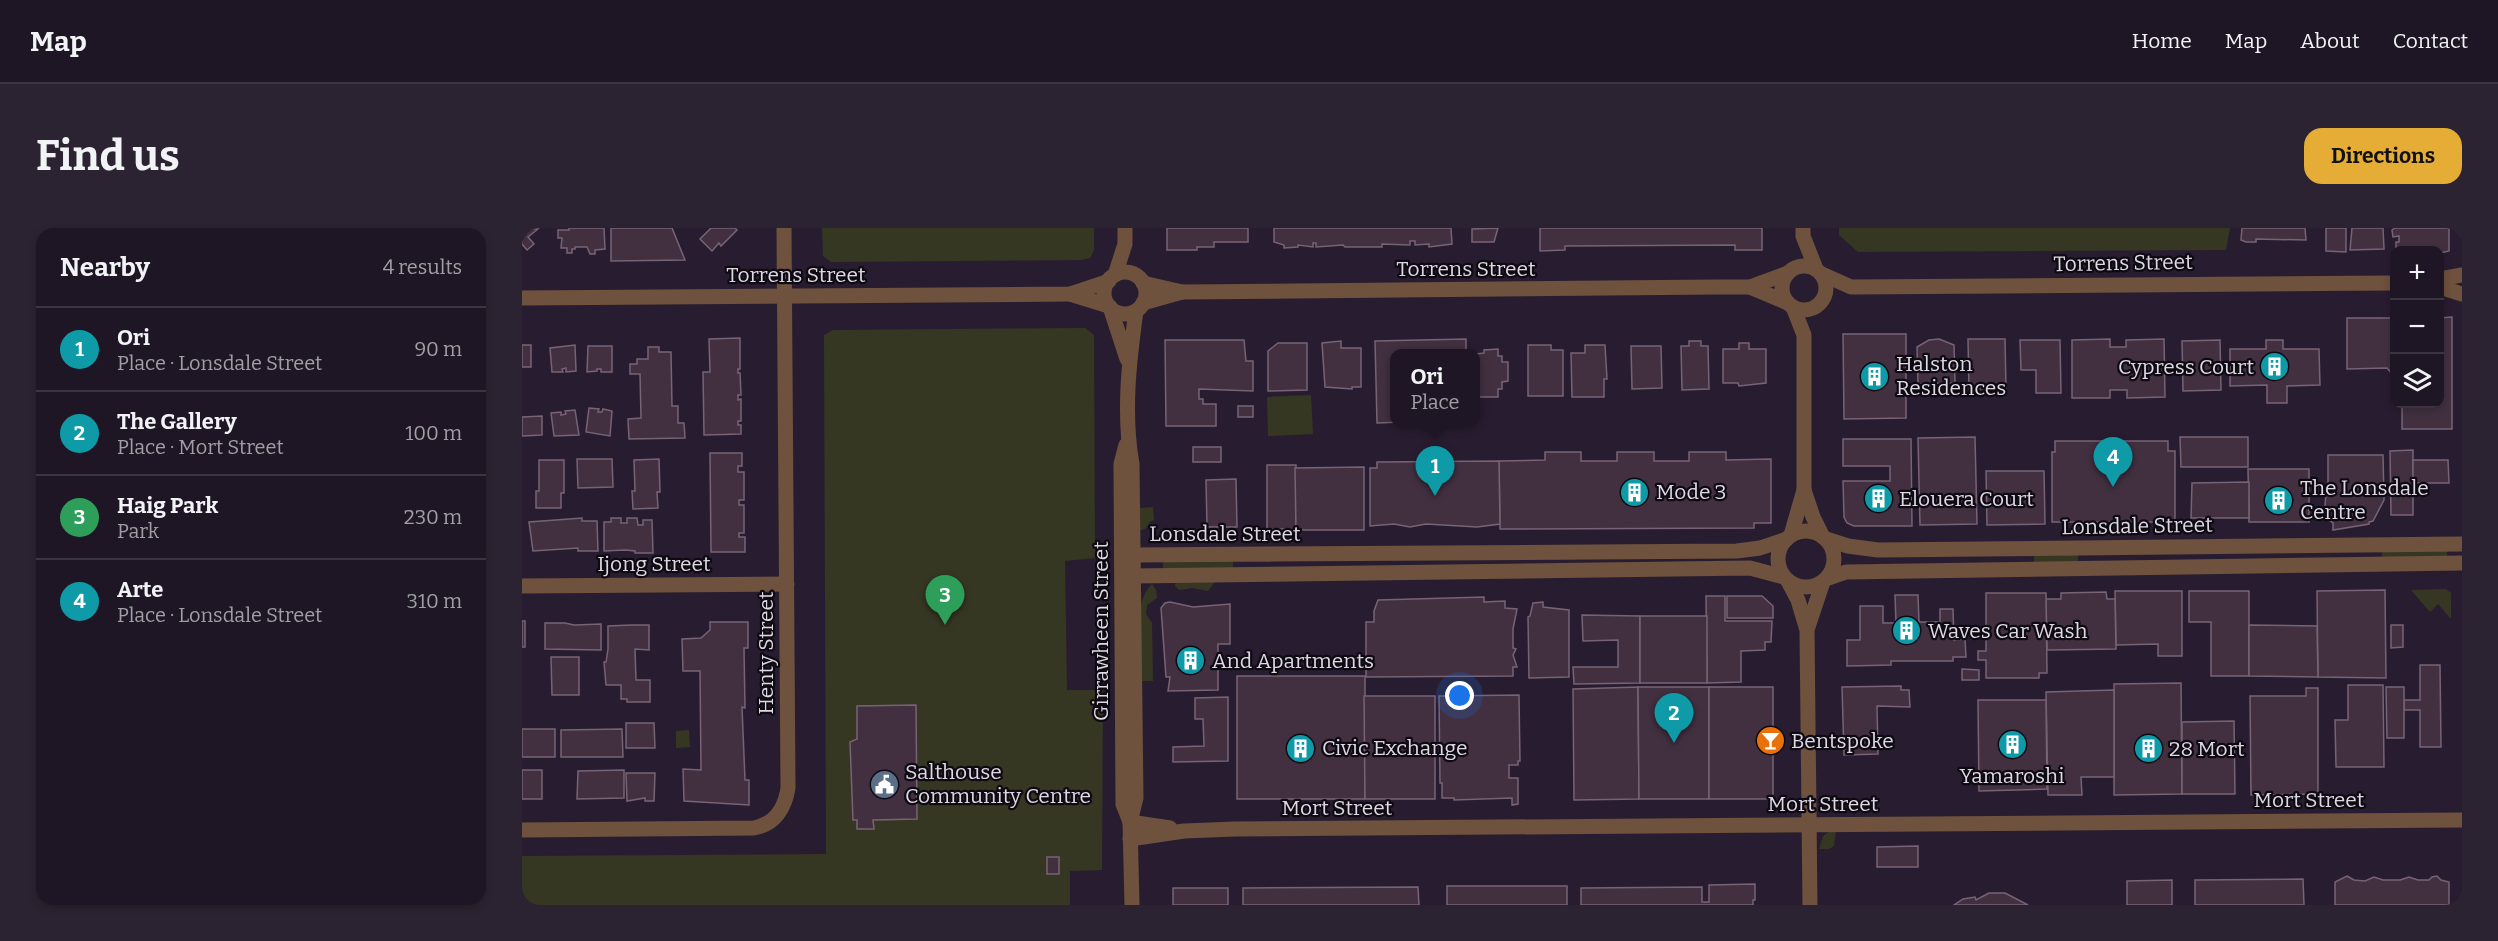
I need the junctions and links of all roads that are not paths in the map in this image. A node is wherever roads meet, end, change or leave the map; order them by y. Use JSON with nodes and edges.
{"nodes":[{"id":1,"x":784,"y":228,"type":"edge"},
{"id":2,"x":1803,"y":232,"type":"edge"},
{"id":3,"x":1125,"y":236,"type":"edge"},
{"id":4,"x":1819,"y":271,"type":"junction"},
{"id":5,"x":1788,"y":272,"type":"junction"},
{"id":6,"x":2462,"y":275,"type":"edge"},
{"id":7,"x":1112,"y":278,"type":"junction"},
{"id":8,"x":2444,"y":278,"type":"edge"},
{"id":9,"x":1140,"y":280,"type":"junction"},
{"id":10,"x":2390,"y":282,"type":"edge"},
{"id":11,"x":1750,"y":287,"type":"junction"},
{"id":12,"x":1851,"y":287,"type":"junction"},
{"id":13,"x":2444,"y":289,"type":"edge"},
{"id":14,"x":1182,"y":292,"type":"junction"},
{"id":15,"x":1070,"y":294,"type":"junction"},
{"id":16,"x":2462,"y":294,"type":"edge"},
{"id":17,"x":785,"y":296,"type":"junction"},
{"id":18,"x":522,"y":298,"type":"edge"},
{"id":19,"x":1790,"y":305,"type":"junction"},
{"id":20,"x":1818,"y":305,"type":"junction"},
{"id":21,"x":1109,"y":306,"type":"junction"},
{"id":22,"x":1139,"y":307,"type":"junction"},
{"id":23,"x":1804,"y":335,"type":"junction"},
{"id":24,"x":1128,"y":365,"type":"junction"},
{"id":25,"x":1804,"y":490,"type":"junction"},
{"id":26,"x":1789,"y":537,"type":"junction"},
{"id":27,"x":1824,"y":538,"type":"junction"},
{"id":28,"x":2462,"y":543,"type":"edge"},
{"id":29,"x":2325,"y":545,"type":"junction"},
{"id":30,"x":1949,"y":549,"type":"junction"},
{"id":31,"x":1652,"y":552,"type":"junction"},
{"id":32,"x":1511,"y":553,"type":"junction"},
{"id":33,"x":1375,"y":554,"type":"junction"},
{"id":34,"x":1127,"y":560,"type":"junction"},
{"id":35,"x":2462,"y":563,"type":"edge"},
{"id":36,"x":2325,"y":565,"type":"junction"},
{"id":37,"x":1652,"y":569,"type":"junction"},
{"id":38,"x":1949,"y":570,"type":"junction"},
{"id":39,"x":1511,"y":571,"type":"junction"},
{"id":40,"x":1375,"y":573,"type":"junction"},
{"id":41,"x":1133,"y":576,"type":"junction"},
{"id":42,"x":1786,"y":579,"type":"junction"},
{"id":43,"x":1824,"y":580,"type":"junction"},
{"id":44,"x":787,"y":584,"type":"junction"},
{"id":45,"x":522,"y":586,"type":"edge"},
{"id":46,"x":1807,"y":630,"type":"junction"},
{"id":47,"x":2462,"y":820,"type":"edge"},
{"id":48,"x":1130,"y":822,"type":"junction"},
{"id":49,"x":1809,"y":825,"type":"junction"},
{"id":50,"x":522,"y":830,"type":"edge"},
{"id":51,"x":1184,"y":831,"type":"junction"},
{"id":52,"x":1130,"y":839,"type":"junction"},
{"id":53,"x":1132,"y":905,"type":"edge"},
{"id":54,"x":1810,"y":905,"type":"edge"}],
"edges":[{"from":1,"to":17,"type":"street","name":"Henty Street"},
{"from":2,"to":4,"type":"street"},
{"from":2,"to":5,"type":"street"},
{"from":3,"to":7,"type":"street"},
{"from":3,"to":9,"type":"street"},
{"from":4,"to":5,"type":"street"},
{"from":4,"to":12,"type":"street","name":"Torrens Street"},
{"from":4,"to":20,"type":"street"},
{"from":5,"to":11,"type":"street","name":"Torrens Street"},
{"from":5,"to":19,"type":"street"},
{"from":6,"to":8,"type":"street"},
{"from":7,"to":9,"type":"street"},
{"from":7,"to":15,"type":"street","name":"Torrens Street"},
{"from":7,"to":21,"type":"street"},
{"from":9,"to":14,"type":"street","name":"Torrens Street"},
{"from":9,"to":22,"type":"street"},
{"from":10,"to":12,"type":"street","name":"Torrens Street"},
{"from":11,"to":14,"type":"street","name":"Torrens Street"},
{"from":11,"to":19,"type":"street","name":"Torrens Street"},
{"from":12,"to":20,"type":"street","name":"Torrens Street"},
{"from":13,"to":16,"type":"street"},
{"from":14,"to":22,"type":"street","name":"Torrens Street"},
{"from":15,"to":17,"type":"street","name":"Torrens Street"},
{"from":15,"to":21,"type":"street","name":"Torrens Street"},
{"from":17,"to":18,"type":"street","name":"Torrens Street"},
{"from":17,"to":44,"type":"street","name":"Henty Street"},
{"from":19,"to":20,"type":"street"},
{"from":19,"to":23,"type":"street"},
{"from":20,"to":23,"type":"street"},
{"from":21,"to":22,"type":"street"},
{"from":21,"to":24,"type":"street","name":"Girrawheen Street"},
{"from":22,"to":24,"type":"street","name":"Girrawheen Street"},
{"from":23,"to":25,"type":"street"},
{"from":24,"to":34,"type":"street","name":"Girrawheen Street"},
{"from":25,"to":26,"type":"street"},
{"from":25,"to":27,"type":"street"},
{"from":26,"to":27,"type":"street"},
{"from":26,"to":31,"type":"street","name":"Lonsdale Street"},
{"from":26,"to":42,"type":"street"},
{"from":27,"to":30,"type":"street","name":"Lonsdale Street"},
{"from":27,"to":43,"type":"street"},
{"from":28,"to":29,"type":"street","name":"Lonsdale Street"},
{"from":29,"to":30,"type":"street","name":"Lonsdale Street"},
{"from":29,"to":36,"type":"street"},
{"from":30,"to":38,"type":"street"},
{"from":31,"to":32,"type":"street","name":"Lonsdale Street"},
{"from":31,"to":37,"type":"street"},
{"from":32,"to":33,"type":"street","name":"Lonsdale Street"},
{"from":32,"to":39,"type":"street"},
{"from":33,"to":34,"type":"street","name":"Lonsdale Street"},
{"from":33,"to":40,"type":"street"},
{"from":34,"to":41,"type":"street","name":"Girrawheen Street"},
{"from":34,"to":48,"type":"street","name":"Girrawheen Street"},
{"from":35,"to":36,"type":"street","name":"Lonsdale Street"},
{"from":36,"to":38,"type":"street","name":"Lonsdale Street"},
{"from":37,"to":39,"type":"street","name":"Lonsdale Street"},
{"from":37,"to":42,"type":"street","name":"Lonsdale Street"},
{"from":38,"to":43,"type":"street","name":"Lonsdale Street"},
{"from":39,"to":40,"type":"street","name":"Lonsdale Street"},
{"from":40,"to":41,"type":"street","name":"Lonsdale Street"},
{"from":41,"to":48,"type":"street","name":"Girrawheen Street"},
{"from":42,"to":43,"type":"street"},
{"from":42,"to":46,"type":"street"},
{"from":43,"to":46,"type":"street"},
{"from":44,"to":45,"type":"street","name":"Ijong Street"},
{"from":44,"to":50,"type":"street","name":"Henty Street"},
{"from":46,"to":49,"type":"street"},
{"from":47,"to":49,"type":"street","name":"Mort Street"},
{"from":48,"to":51,"type":"street","name":"Mort Street"},
{"from":48,"to":52,"type":"street","name":"Girrawheen Street"},
{"from":49,"to":51,"type":"street","name":"Mort Street"},
{"from":49,"to":54,"type":"street"},
{"from":51,"to":52,"type":"street","name":"Mort Street"},
{"from":52,"to":53,"type":"street","name":"Girrawheen Street"}]}
